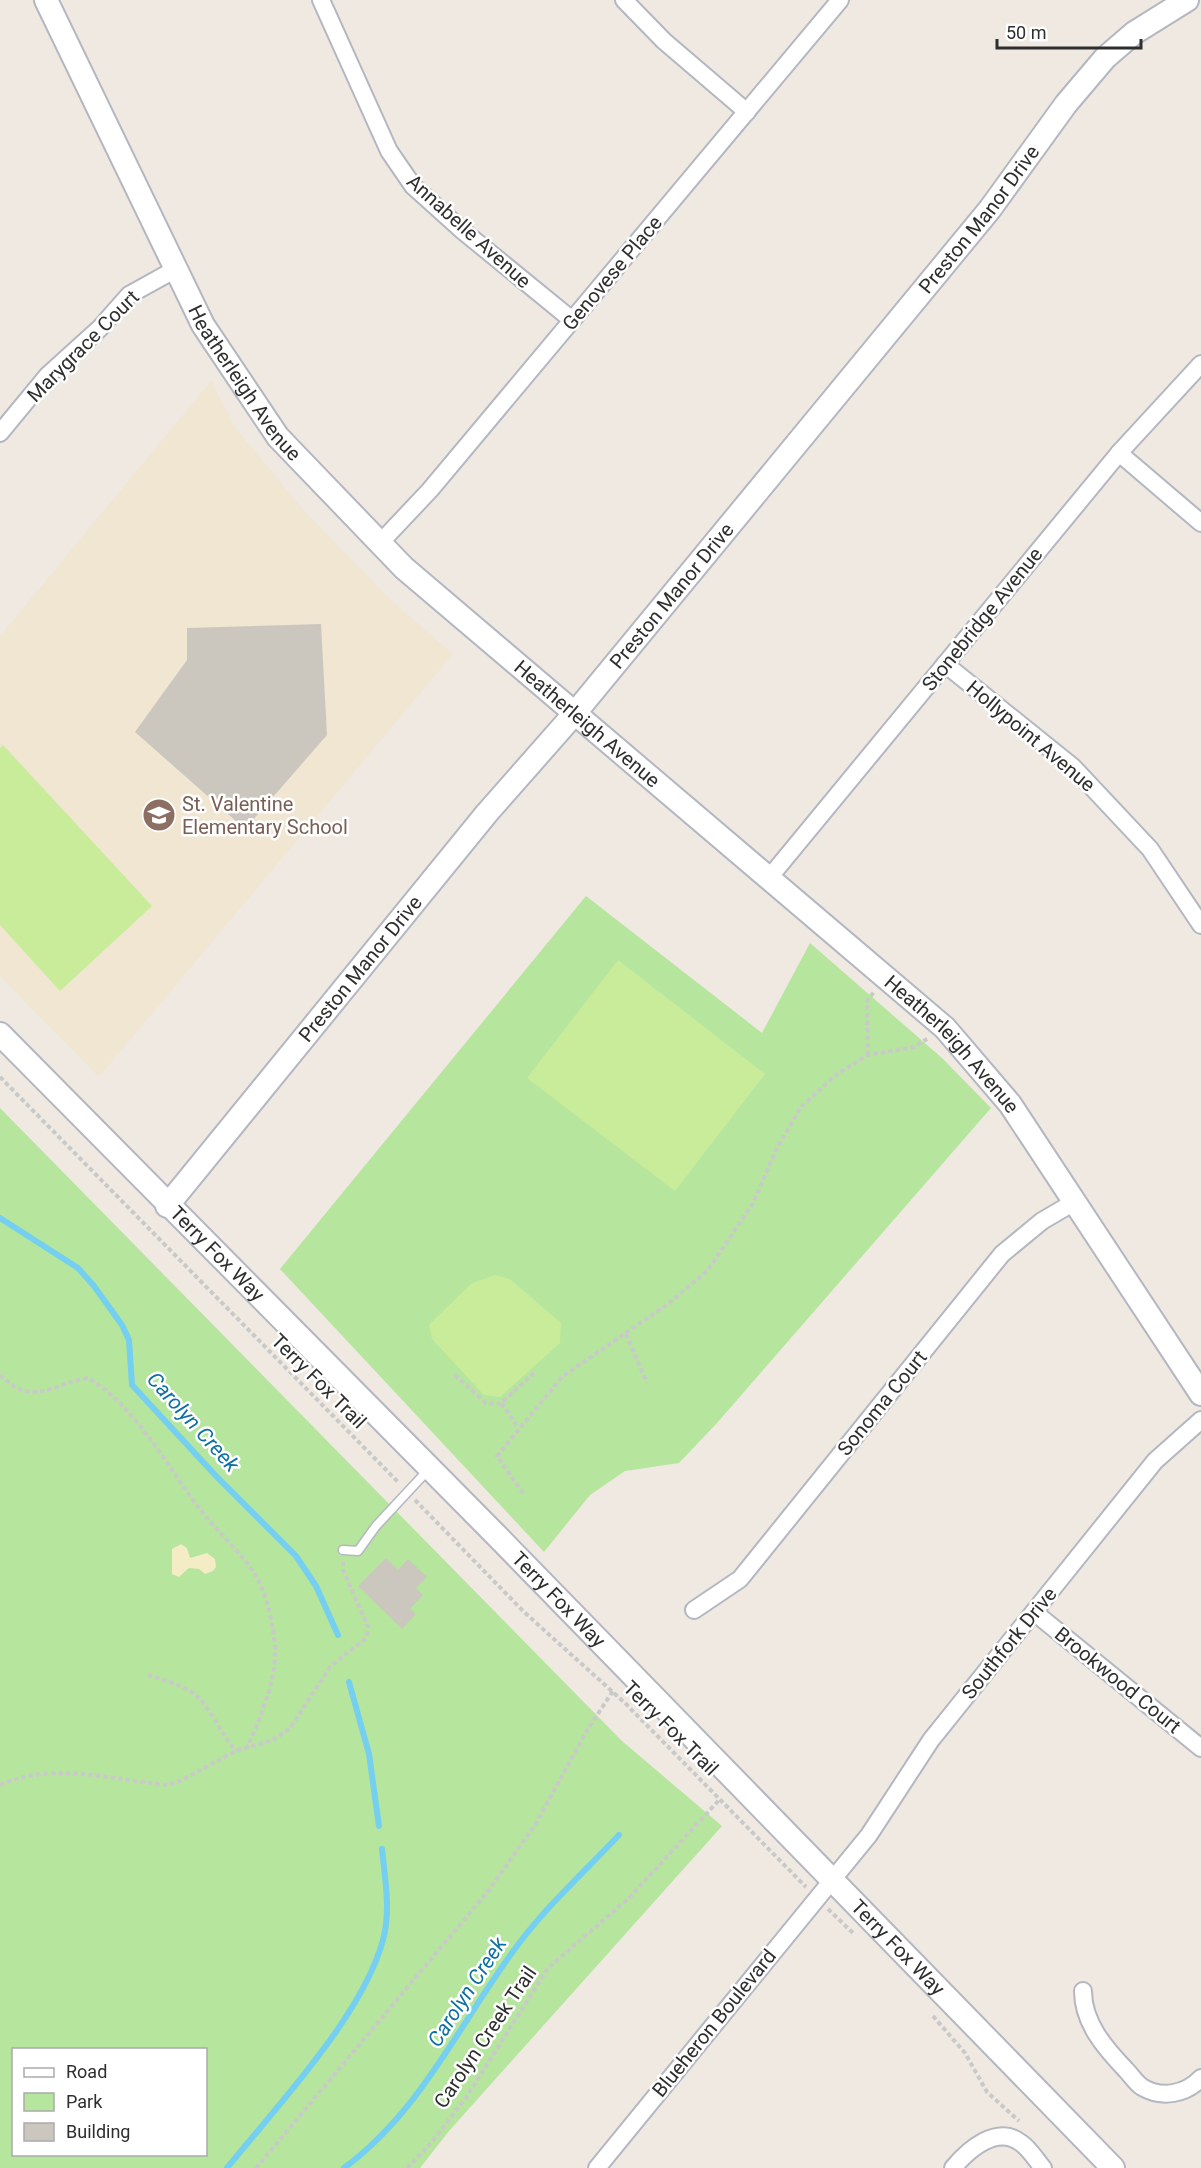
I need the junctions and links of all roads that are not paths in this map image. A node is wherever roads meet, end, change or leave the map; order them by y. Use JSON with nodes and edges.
{"nodes":[{"id":1,"x":46,"y":0,"type":"edge"},
{"id":2,"x":321,"y":0,"type":"edge"},
{"id":3,"x":624,"y":0,"type":"edge"},
{"id":4,"x":840,"y":0,"type":"edge"},
{"id":5,"x":1187,"y":0,"type":"edge"},
{"id":6,"x":747,"y":112,"type":"junction"},
{"id":7,"x":176,"y":269,"type":"junction"},
{"id":8,"x":572,"y":320,"type":"junction"},
{"id":9,"x":1201,"y":364,"type":"edge"},
{"id":10,"x":0,"y":433,"type":"edge"},
{"id":11,"x":1119,"y":453,"type":"junction"},
{"id":12,"x":1201,"y":523,"type":"edge"},
{"id":13,"x":380,"y":543,"type":"junction"},
{"id":14,"x":945,"y":664,"type":"junction"},
{"id":15,"x":575,"y":713,"type":"junction"},
{"id":16,"x":769,"y":878,"type":"junction"},
{"id":17,"x":1201,"y":926,"type":"edge"},
{"id":18,"x":0,"y":1034,"type":"edge"},
{"id":19,"x":1076,"y":1201,"type":"junction"},
{"id":20,"x":167,"y":1206,"type":"junction"},
{"id":21,"x":1201,"y":1394,"type":"edge"},
{"id":22,"x":1201,"y":1420,"type":"edge"},
{"id":23,"x":429,"y":1468,"type":"junction"},
{"id":24,"x":343,"y":1550,"type":"road end"},
{"id":25,"x":694,"y":1610,"type":"dead end"},
{"id":26,"x":1034,"y":1612,"type":"junction"},
{"id":27,"x":1201,"y":1748,"type":"edge"},
{"id":28,"x":831,"y":1878,"type":"junction"},
{"id":29,"x":1083,"y":1991,"type":"dead end"},
{"id":30,"x":1201,"y":2078,"type":"edge"},
{"id":31,"x":597,"y":2168,"type":"edge"},
{"id":32,"x":953,"y":2168,"type":"edge"},
{"id":33,"x":1043,"y":2168,"type":"edge"},
{"id":34,"x":1113,"y":2168,"type":"edge"}],
"edges":[{"from":1,"to":7,"type":"street","name":"Heatherleigh Avenue"},
{"from":2,"to":8,"type":"street","name":"Annabelle Avenue"},
{"from":3,"to":6,"type":"street"},
{"from":4,"to":6,"type":"street","name":"Genovese Place"},
{"from":5,"to":15,"type":"street","name":"Preston Manor Drive"},
{"from":6,"to":8,"type":"street","name":"Genovese Place"},
{"from":7,"to":10,"type":"street","name":"Marygrace Court"},
{"from":7,"to":13,"type":"street","name":"Heatherleigh Avenue"},
{"from":8,"to":13,"type":"street","name":"Genovese Place"},
{"from":9,"to":11,"type":"street","name":"Stonebridge Avenue"},
{"from":11,"to":12,"type":"street"},
{"from":11,"to":14,"type":"street","name":"Stonebridge Avenue"},
{"from":13,"to":15,"type":"street","name":"Heatherleigh Avenue"},
{"from":14,"to":16,"type":"street","name":"Stonebridge Avenue"},
{"from":14,"to":17,"type":"street","name":"Hollypoint Avenue"},
{"from":15,"to":16,"type":"street","name":"Heatherleigh Avenue"},
{"from":15,"to":20,"type":"street","name":"Preston Manor Drive"},
{"from":16,"to":19,"type":"street","name":"Heatherleigh Avenue"},
{"from":18,"to":20,"type":"street","name":"Terry Fox Way"},
{"from":19,"to":21,"type":"street","name":"Heatherleigh Avenue"},
{"from":19,"to":25,"type":"street","name":"Sonoma Court"},
{"from":20,"to":23,"type":"street","name":"Terry Fox Way"},
{"from":22,"to":26,"type":"street","name":"Southfork Drive"},
{"from":23,"to":24,"type":"lane"},
{"from":23,"to":28,"type":"street","name":"Terry Fox Way"},
{"from":26,"to":27,"type":"street","name":"Brookwood Court"},
{"from":26,"to":28,"type":"street","name":"Southfork Drive"},
{"from":28,"to":31,"type":"street","name":"Blueheron Boulevard"},
{"from":28,"to":34,"type":"street","name":"Terry Fox Way"},
{"from":29,"to":30,"type":"street"},
{"from":32,"to":33,"type":"street"}]}
